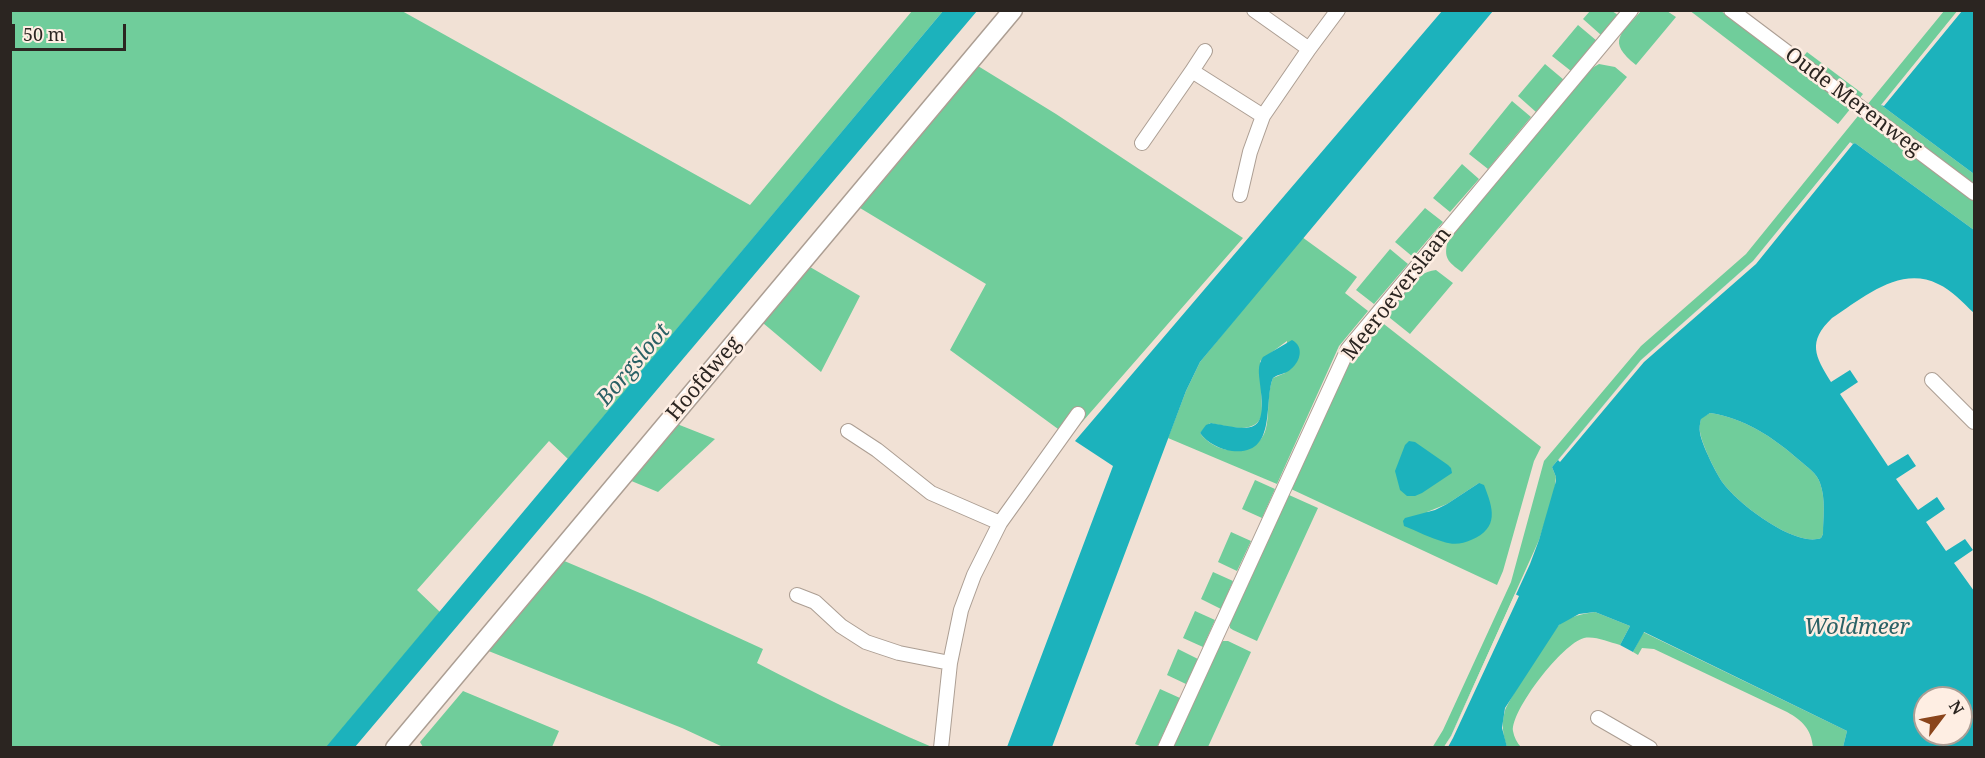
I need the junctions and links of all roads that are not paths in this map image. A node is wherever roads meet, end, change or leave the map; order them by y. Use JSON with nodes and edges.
{"nodes":[{"id":1,"x":1013,"y":10,"type":"edge"},
{"id":2,"x":1254,"y":10,"type":"edge"},
{"id":3,"x":1338,"y":10,"type":"edge"},
{"id":4,"x":1631,"y":10,"type":"edge"},
{"id":5,"x":1731,"y":10,"type":"edge"},
{"id":6,"x":1309,"y":49,"type":"junction"},
{"id":7,"x":1205,"y":51,"type":"dead end"},
{"id":8,"x":1192,"y":71,"type":"junction"},
{"id":9,"x":1263,"y":116,"type":"junction"},
{"id":10,"x":1142,"y":143,"type":"dead end"},
{"id":11,"x":1974,"y":193,"type":"edge"},
{"id":12,"x":1240,"y":195,"type":"dead end"},
{"id":13,"x":1932,"y":380,"type":"dead end"},
{"id":14,"x":1078,"y":414,"type":"dead end"},
{"id":15,"x":1974,"y":422,"type":"edge"},
{"id":16,"x":848,"y":431,"type":"dead end"},
{"id":17,"x":1000,"y":524,"type":"junction"},
{"id":18,"x":797,"y":595,"type":"dead end"},
{"id":19,"x":950,"y":663,"type":"junction"},
{"id":20,"x":1599,"y":718,"type":"dead end"},
{"id":21,"x":395,"y":747,"type":"edge"},
{"id":22,"x":941,"y":747,"type":"edge"},
{"id":23,"x":1166,"y":747,"type":"edge"},
{"id":24,"x":1650,"y":747,"type":"edge"}],
"edges":[{"from":1,"to":21,"type":"main road","name":"Hoofdweg"},
{"from":2,"to":6,"type":"street"},
{"from":3,"to":6,"type":"street"},
{"from":4,"to":23,"type":"street","name":"Meeroeverslaan"},
{"from":5,"to":11,"type":"street","name":"Oude Merenweg"},
{"from":6,"to":9,"type":"street"},
{"from":7,"to":8,"type":"street"},
{"from":8,"to":9,"type":"street"},
{"from":8,"to":10,"type":"street"},
{"from":9,"to":12,"type":"street"},
{"from":13,"to":15,"type":"street"},
{"from":14,"to":17,"type":"street"},
{"from":16,"to":17,"type":"street"},
{"from":17,"to":19,"type":"street"},
{"from":18,"to":19,"type":"street"},
{"from":19,"to":22,"type":"street"},
{"from":20,"to":24,"type":"street"}]}
